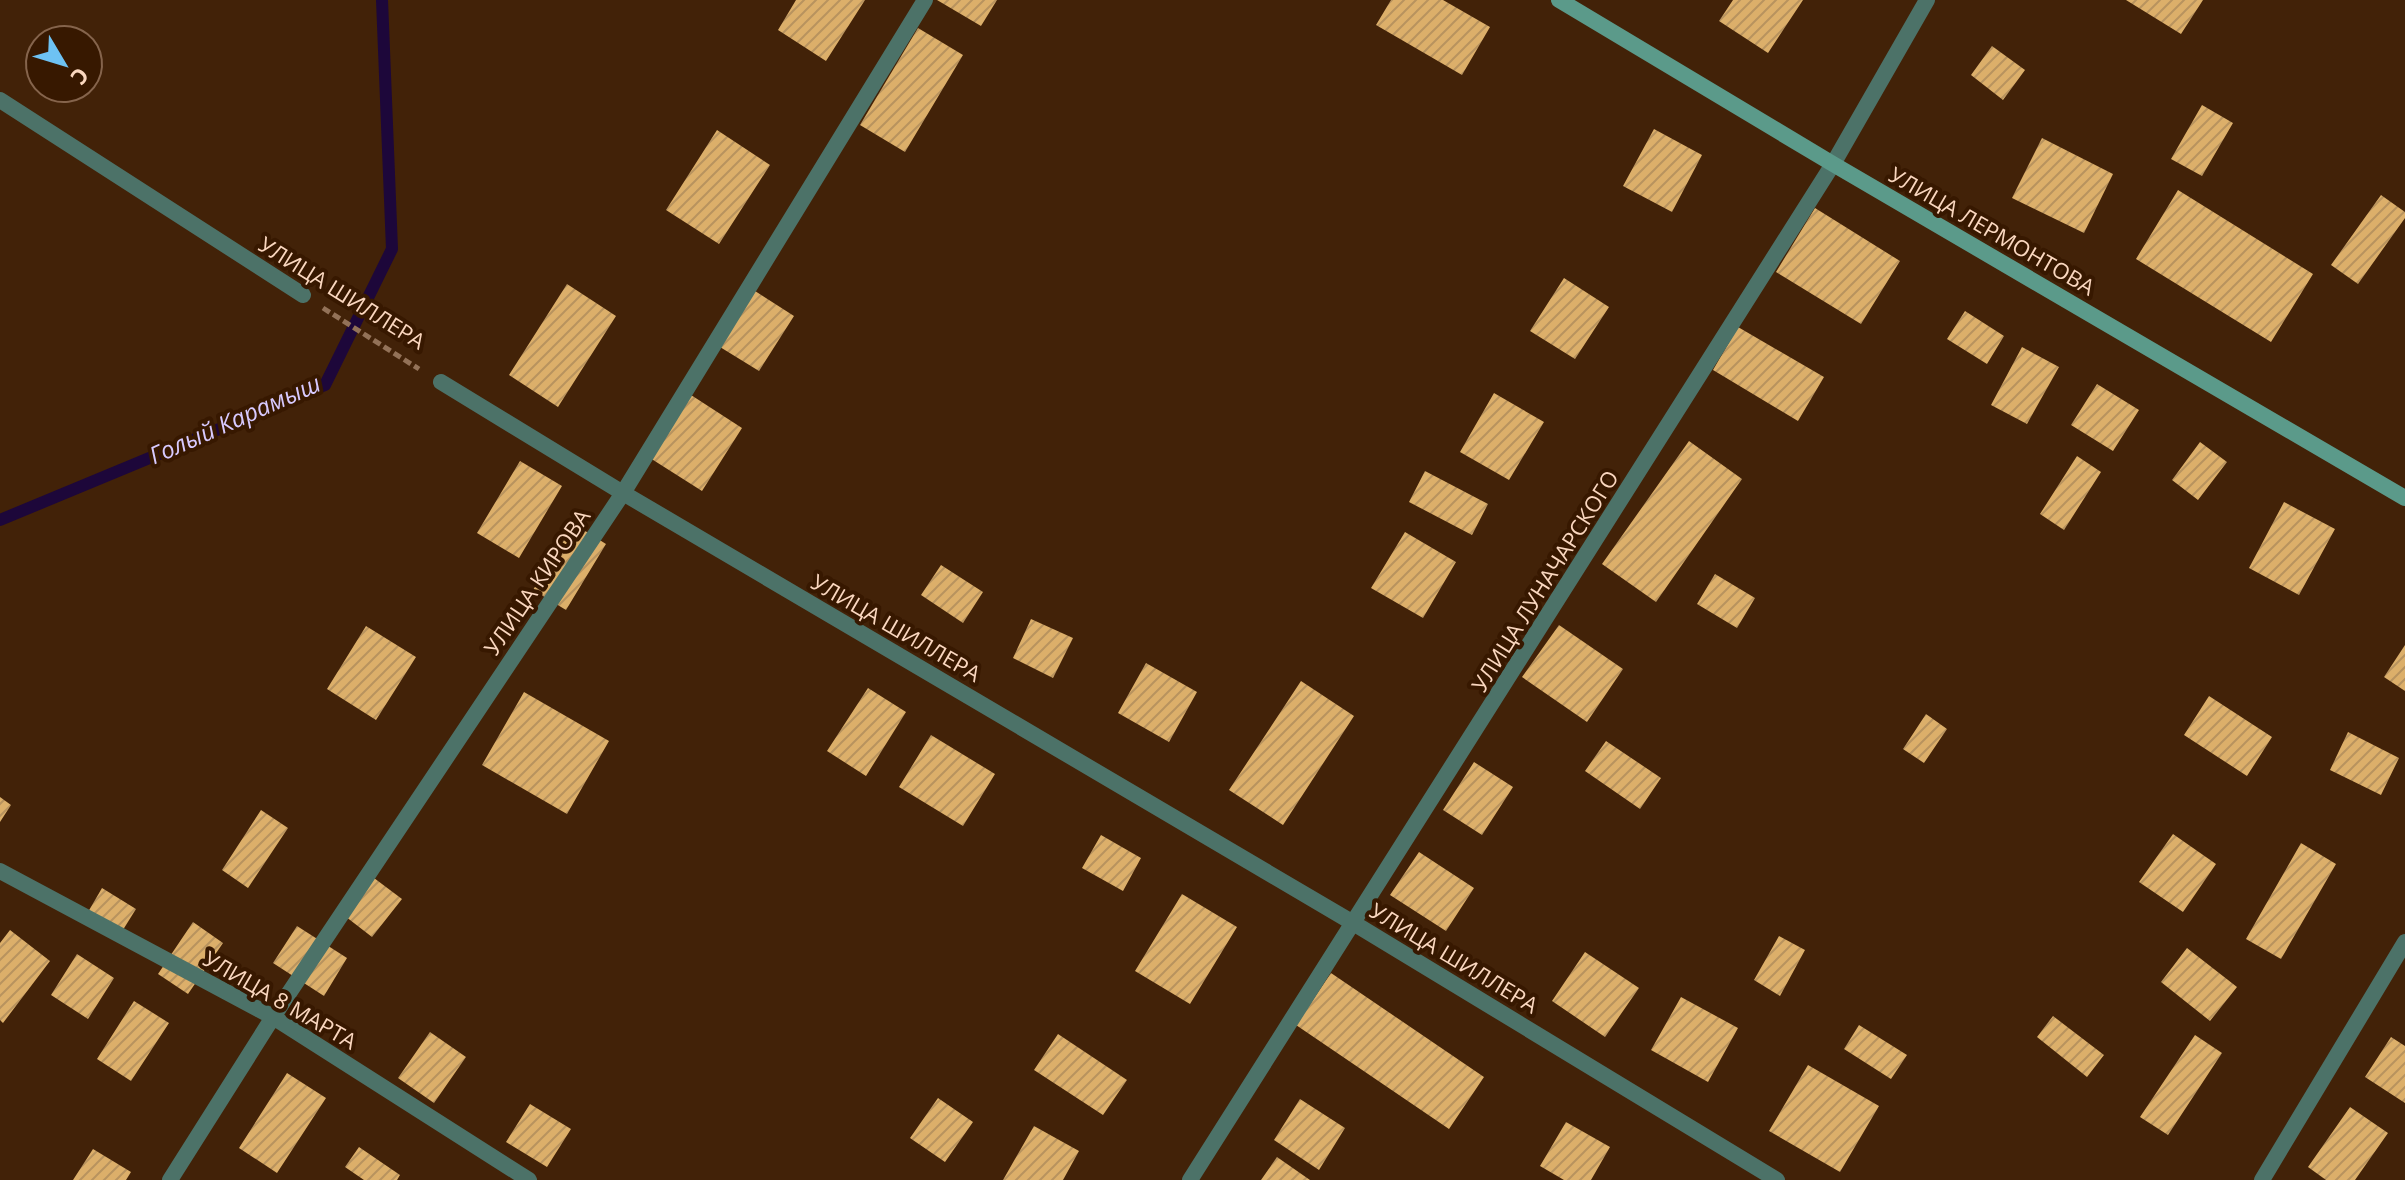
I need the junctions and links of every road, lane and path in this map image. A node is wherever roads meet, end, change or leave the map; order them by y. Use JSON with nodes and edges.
{"nodes":[{"id":1,"x":925,"y":0,"type":"edge"},
{"id":2,"x":1559,"y":0,"type":"edge"},
{"id":3,"x":1927,"y":0,"type":"edge"},
{"id":4,"x":0,"y":100,"type":"edge"},
{"id":5,"x":1833,"y":164,"type":"junction"},
{"id":6,"x":303,"y":295,"type":"joint"},
{"id":7,"x":441,"y":382,"type":"joint"},
{"id":8,"x":623,"y":493,"type":"junction"},
{"id":9,"x":2405,"y":498,"type":"edge"},
{"id":10,"x":0,"y":871,"type":"edge"},
{"id":11,"x":1355,"y":924,"type":"junction"},
{"id":12,"x":2405,"y":942,"type":"edge"},
{"id":13,"x":273,"y":1017,"type":"junction"},
{"id":14,"x":170,"y":1180,"type":"edge"},
{"id":15,"x":529,"y":1180,"type":"edge"},
{"id":16,"x":1190,"y":1180,"type":"edge"},
{"id":17,"x":1777,"y":1180,"type":"edge"},
{"id":18,"x":2262,"y":1180,"type":"edge"}],
"edges":[{"from":1,"to":8,"type":"street","name":"УЛИЦА КИРОВА"},
{"from":2,"to":5,"type":"street","name":"УЛИЦА ЛЕРМОНТОВА"},
{"from":3,"to":5,"type":"street","name":"УЛИЦА ЛУНАЧАРСКОГО"},
{"from":4,"to":6,"type":"street","name":"УЛИЦА ШИЛЛЕРА"},
{"from":5,"to":9,"type":"street","name":"УЛИЦА ЛЕРМОНТОВА"},
{"from":5,"to":11,"type":"street","name":"УЛИЦА ЛУНАЧАРСКОГО"},
{"from":6,"to":7,"type":"path","name":"УЛИЦА ШИЛЛЕРА"},
{"from":7,"to":8,"type":"street","name":"УЛИЦА ШИЛЛЕРА"},
{"from":8,"to":11,"type":"street","name":"УЛИЦА ШИЛЛЕРА"},
{"from":8,"to":13,"type":"street","name":"УЛИЦА КИРОВА"},
{"from":10,"to":13,"type":"street","name":"УЛИЦА 8 МАРТА"},
{"from":11,"to":16,"type":"street","name":"УЛИЦА ЛУНАЧАРСКОГО"},
{"from":11,"to":17,"type":"street","name":"УЛИЦА ШИЛЛЕРА"},
{"from":12,"to":18,"type":"street"},
{"from":13,"to":14,"type":"street","name":"УЛИЦА КИРОВА"},
{"from":13,"to":15,"type":"street","name":"УЛИЦА 8 МАРТА"}]}
